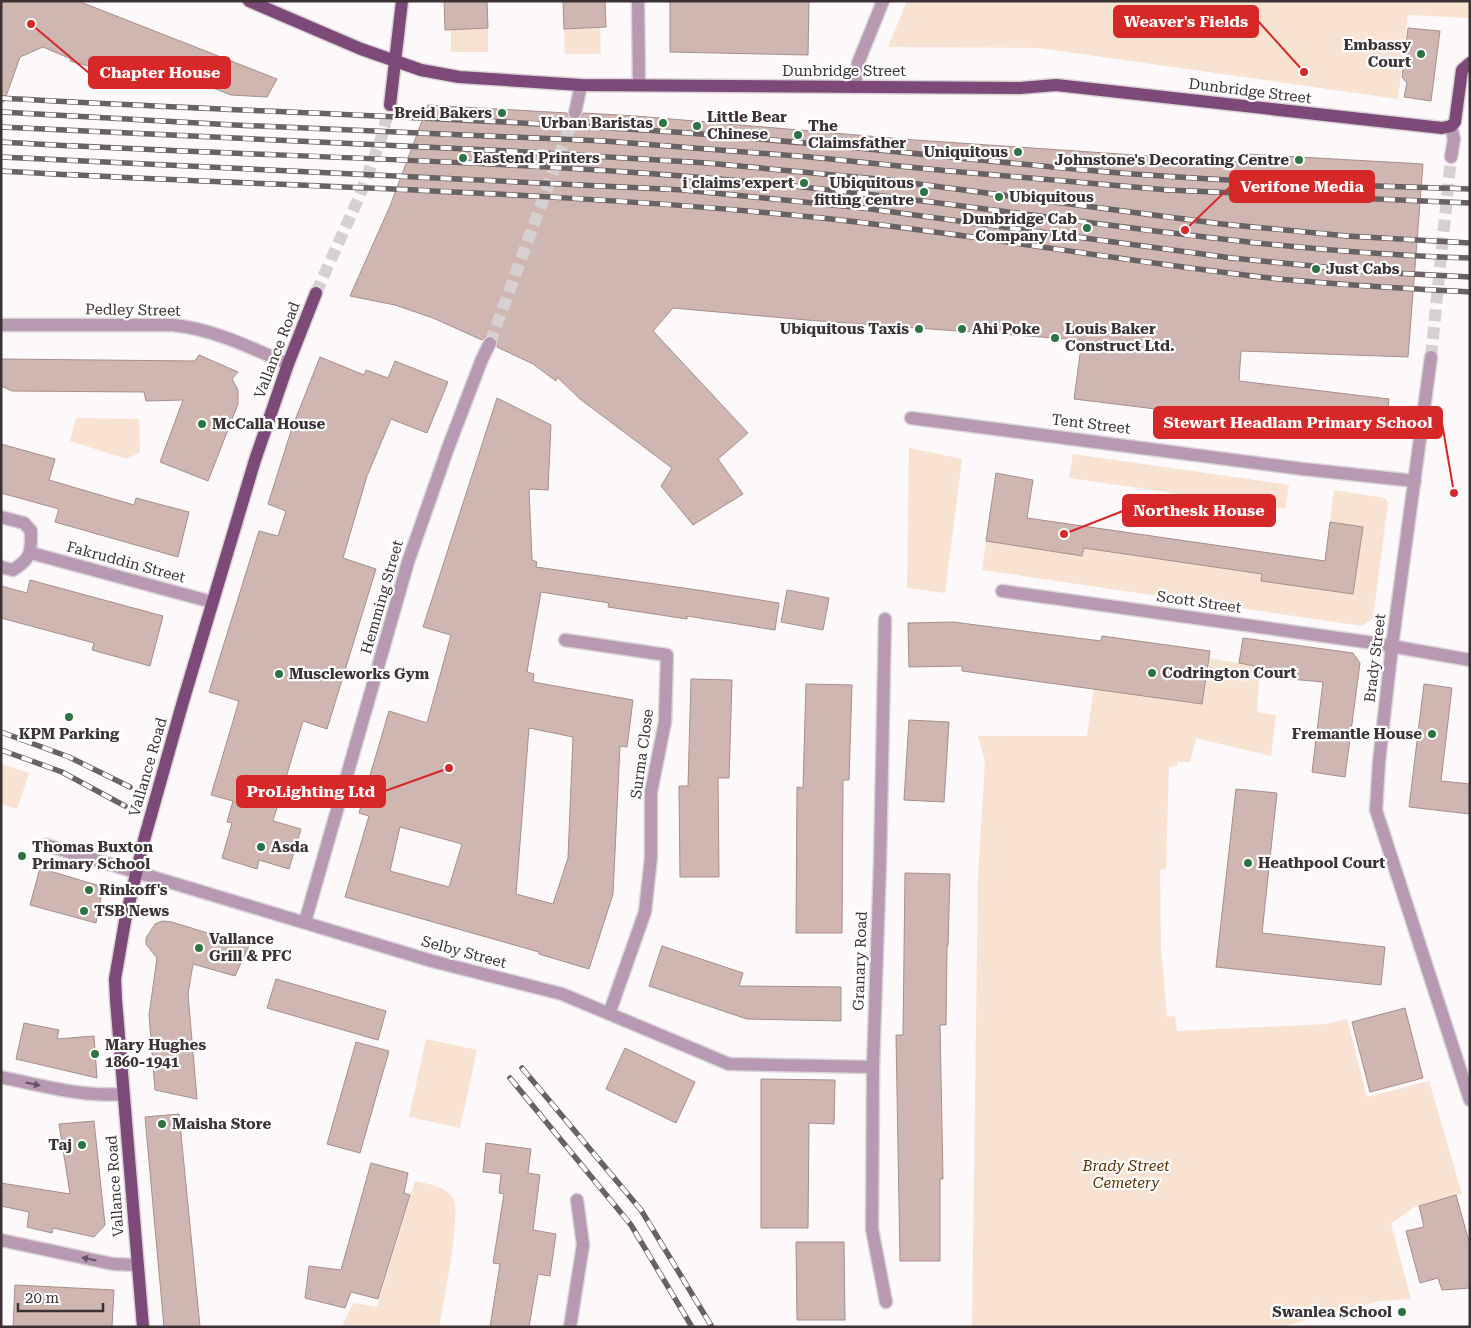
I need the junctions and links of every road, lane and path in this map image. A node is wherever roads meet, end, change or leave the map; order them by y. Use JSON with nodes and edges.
{"nodes":[{"id":1,"x":249,"y":1,"type":"edge"},
{"id":2,"x":402,"y":1,"type":"edge"},
{"id":3,"x":638,"y":1,"type":"edge"},
{"id":4,"x":883,"y":1,"type":"edge"},
{"id":5,"x":395,"y":62,"type":"junction"},
{"id":6,"x":1469,"y":64,"type":"edge"},
{"id":7,"x":581,"y":85,"type":"junction"},
{"id":8,"x":639,"y":85,"type":"junction"},
{"id":9,"x":855,"y":87,"type":"junction"},
{"id":10,"x":390,"y":105,"type":"tunnel mouth"},
{"id":11,"x":575,"y":113,"type":"tunnel mouth"},
{"id":12,"x":1451,"y":126,"type":"junction"},
{"id":13,"x":1451,"y":157,"type":"tunnel mouth"},
{"id":14,"x":316,"y":293,"type":"tunnel mouth"},
{"id":15,"x":1,"y":325,"type":"edge"},
{"id":16,"x":490,"y":343,"type":"tunnel mouth"},
{"id":17,"x":1431,"y":357,"type":"tunnel mouth"},
{"id":18,"x":288,"y":364,"type":"junction"},
{"id":19,"x":911,"y":418,"type":"dead end"},
{"id":20,"x":1415,"y":481,"type":"junction"},
{"id":21,"x":1,"y":517,"type":"edge"},
{"id":22,"x":31,"y":553,"type":"junction"},
{"id":23,"x":1,"y":566,"type":"edge"},
{"id":24,"x":1002,"y":591,"type":"dead end"},
{"id":25,"x":212,"y":602,"type":"junction"},
{"id":26,"x":885,"y":619,"type":"dead end"},
{"id":27,"x":565,"y":640,"type":"dead end"},
{"id":28,"x":1392,"y":646,"type":"junction"},
{"id":29,"x":1470,"y":660,"type":"edge"},
{"id":30,"x":46,"y":845,"type":"dead end"},
{"id":31,"x":136,"y":872,"type":"junction"},
{"id":32,"x":305,"y":922,"type":"junction"},
{"id":33,"x":610,"y":1014,"type":"junction"},
{"id":34,"x":873,"y":1067,"type":"junction"},
{"id":35,"x":1,"y":1077,"type":"edge"},
{"id":36,"x":124,"y":1094,"type":"junction"},
{"id":37,"x":1470,"y":1100,"type":"edge"},
{"id":38,"x":577,"y":1200,"type":"dead end"},
{"id":39,"x":1,"y":1240,"type":"edge"},
{"id":40,"x":137,"y":1265,"type":"junction"},
{"id":41,"x":886,"y":1302,"type":"dead end"},
{"id":42,"x":143,"y":1327,"type":"edge"},
{"id":43,"x":570,"y":1327,"type":"edge"}],
"edges":[{"from":1,"to":5,"type":"main road","name":"Dunbridge Street"},
{"from":2,"to":5,"type":"main road"},
{"from":3,"to":8,"type":"street"},
{"from":4,"to":9,"type":"street"},
{"from":5,"to":7,"type":"main road","name":"Dunbridge Street"},
{"from":5,"to":10,"type":"main road"},
{"from":6,"to":12,"type":"main road"},
{"from":7,"to":8,"type":"main road","name":"Dunbridge Street"},
{"from":7,"to":11,"type":"street"},
{"from":8,"to":9,"type":"main road","name":"Dunbridge Street"},
{"from":9,"to":12,"type":"main road","name":"Dunbridge Street"},
{"from":12,"to":13,"type":"street"},
{"from":14,"to":18,"type":"main road","name":"Vallance Road"},
{"from":15,"to":18,"type":"street","name":"Pedley Street"},
{"from":16,"to":32,"type":"street","name":"Hemming Street"},
{"from":17,"to":20,"type":"street","name":"Brady Street"},
{"from":18,"to":25,"type":"main road","name":"Vallance Road"},
{"from":19,"to":20,"type":"street","name":"Tent Street"},
{"from":20,"to":28,"type":"street","name":"Brady Street"},
{"from":21,"to":22,"type":"street"},
{"from":22,"to":23,"type":"street"},
{"from":22,"to":25,"type":"street","name":"Fakruddin Street"},
{"from":24,"to":28,"type":"street","name":"Scott Street"},
{"from":25,"to":31,"type":"main road","name":"Vallance Road"},
{"from":26,"to":34,"type":"street","name":"Granary Road"},
{"from":27,"to":33,"type":"street","name":"Surma Close"},
{"from":28,"to":29,"type":"street","name":"Scott Street"},
{"from":28,"to":37,"type":"street","name":"Brady Street"},
{"from":30,"to":31,"type":"street","name":"Selby Street"},
{"from":31,"to":32,"type":"street","name":"Selby Street"},
{"from":31,"to":36,"type":"main road","name":"Vallance Road"},
{"from":32,"to":33,"type":"street","name":"Selby Street"},
{"from":33,"to":34,"type":"street","name":"Selby Street"},
{"from":34,"to":41,"type":"street","name":"Granary Road"},
{"from":35,"to":36,"type":"street","one_way":true},
{"from":36,"to":40,"type":"main road","name":"Vallance Road"},
{"from":38,"to":43,"type":"street"},
{"from":40,"to":39,"type":"street","one_way":true},
{"from":40,"to":42,"type":"main road","name":"Vallance Road"}]}
